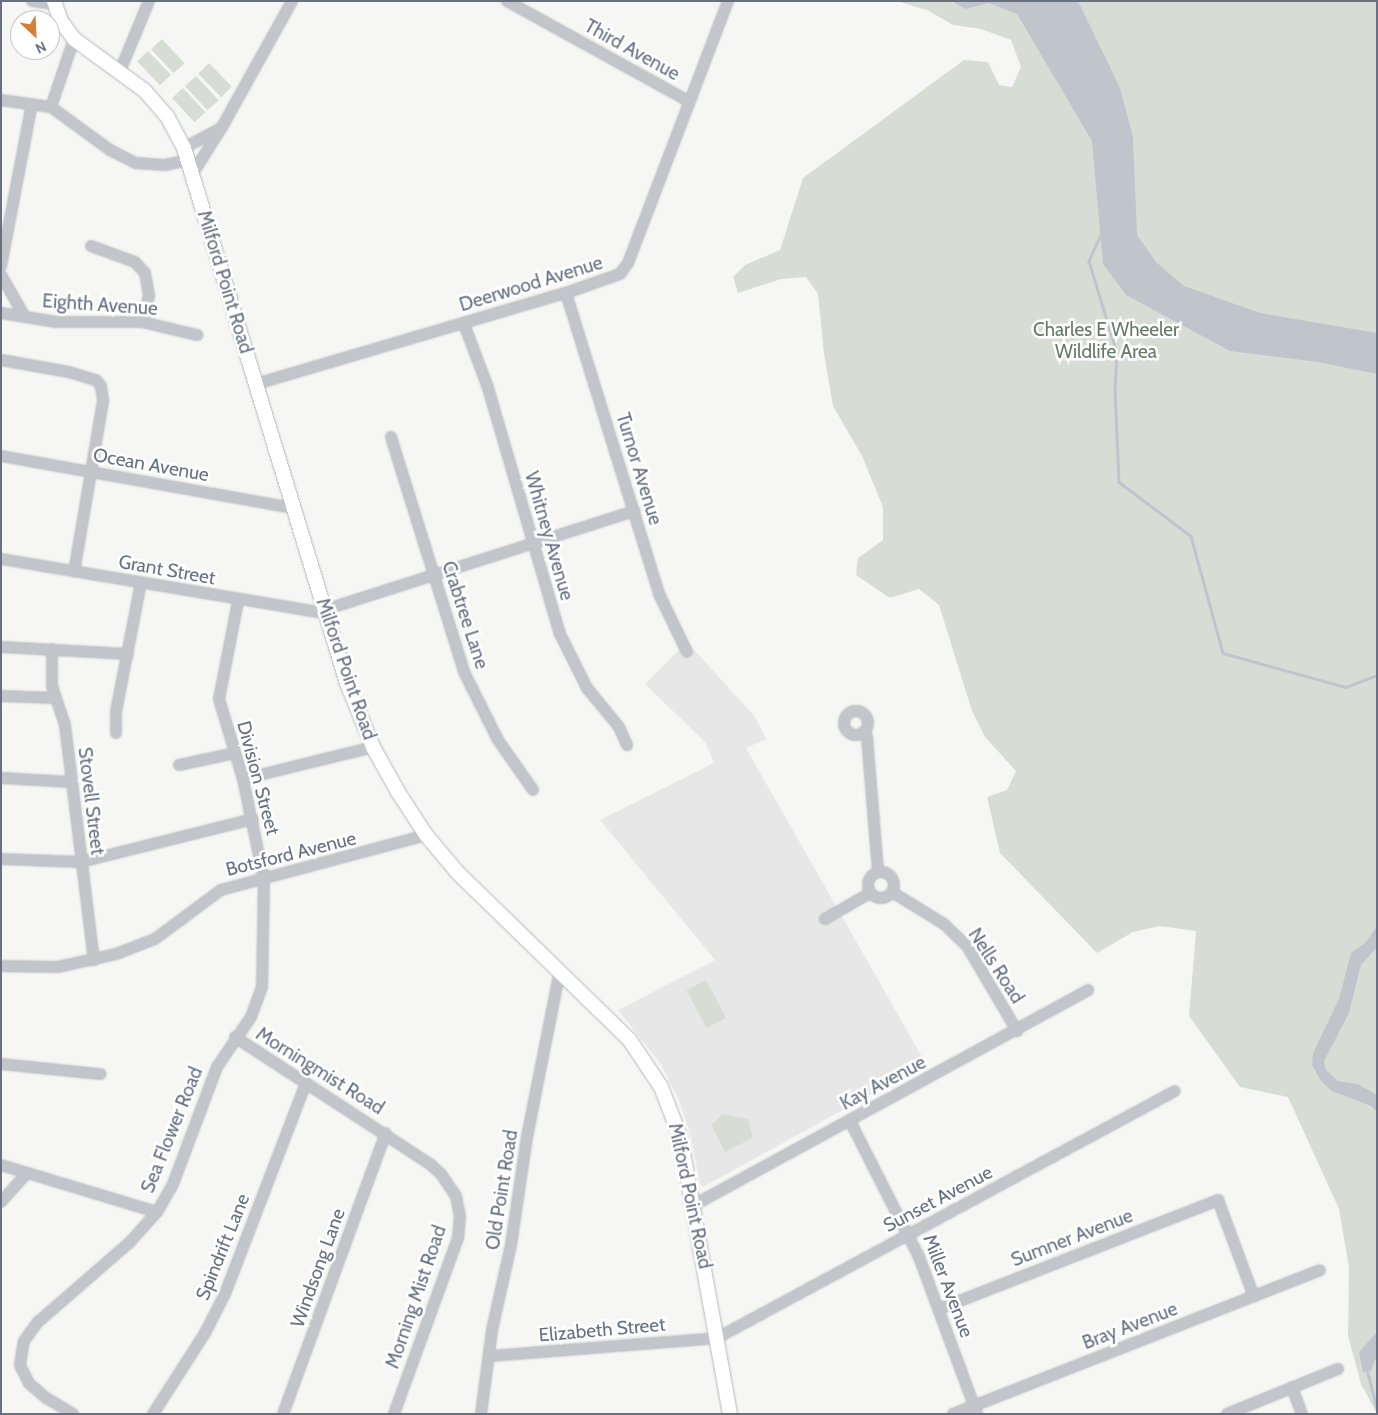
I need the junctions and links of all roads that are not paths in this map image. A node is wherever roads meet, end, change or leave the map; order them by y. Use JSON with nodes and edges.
{"nodes":[{"id":1,"x":32,"y":1,"type":"edge"},
{"id":2,"x":149,"y":1,"type":"edge"},
{"id":3,"x":292,"y":1,"type":"edge"},
{"id":4,"x":507,"y":1,"type":"edge"},
{"id":5,"x":728,"y":1,"type":"edge"},
{"id":6,"x":54,"y":2,"type":"edge"},
{"id":7,"x":74,"y":39,"type":"junction"},
{"id":8,"x":120,"y":71,"type":"junction"},
{"id":9,"x":1,"y":100,"type":"edge"},
{"id":10,"x":688,"y":101,"type":"junction"},
{"id":11,"x":32,"y":104,"type":"junction"},
{"id":12,"x":52,"y":107,"type":"junction"},
{"id":13,"x":222,"y":127,"type":"junction"},
{"id":14,"x":188,"y":160,"type":"junction"},
{"id":15,"x":5,"y":227,"type":"edge"},
{"id":16,"x":91,"y":246,"type":"dead end"},
{"id":17,"x":1,"y":266,"type":"edge"},
{"id":18,"x":1,"y":275,"type":"edge"},
{"id":19,"x":566,"y":293,"type":"junction"},
{"id":20,"x":1,"y":313,"type":"edge"},
{"id":21,"x":25,"y":317,"type":"junction"},
{"id":22,"x":142,"y":322,"type":"junction"},
{"id":23,"x":464,"y":324,"type":"junction"},
{"id":24,"x":197,"y":335,"type":"dead end"},
{"id":25,"x":1,"y":360,"type":"edge"},
{"id":26,"x":256,"y":384,"type":"junction"},
{"id":27,"x":391,"y":437,"type":"dead end"},
{"id":28,"x":1,"y":456,"type":"edge"},
{"id":29,"x":91,"y":472,"type":"junction"},
{"id":30,"x":294,"y":508,"type":"junction"},
{"id":31,"x":634,"y":511,"type":"junction"},
{"id":32,"x":534,"y":544,"type":"junction"},
{"id":33,"x":1,"y":558,"type":"edge"},
{"id":34,"x":74,"y":572,"type":"junction"},
{"id":35,"x":433,"y":575,"type":"junction"},
{"id":36,"x":141,"y":582,"type":"junction"},
{"id":37,"x":238,"y":601,"type":"junction"},
{"id":38,"x":326,"y":610,"type":"junction"},
{"id":39,"x":1,"y":647,"type":"edge"},
{"id":40,"x":52,"y":649,"type":"junction"},
{"id":41,"x":687,"y":652,"type":"dead end"},
{"id":42,"x":128,"y":654,"type":"junction"},
{"id":43,"x":1,"y":696,"type":"edge"},
{"id":44,"x":55,"y":698,"type":"junction"},
{"id":45,"x":864,"y":732,"type":"dead end"},
{"id":46,"x":116,"y":733,"type":"dead end"},
{"id":47,"x":627,"y":745,"type":"dead end"},
{"id":48,"x":373,"y":746,"type":"junction"},
{"id":49,"x":235,"y":753,"type":"junction"},
{"id":50,"x":179,"y":765,"type":"dead end"},
{"id":51,"x":1,"y":778,"type":"edge"},
{"id":52,"x":243,"y":779,"type":"junction"},
{"id":53,"x":72,"y":782,"type":"junction"},
{"id":54,"x":533,"y":790,"type":"dead end"},
{"id":55,"x":253,"y":819,"type":"junction"},
{"id":56,"x":426,"y":835,"type":"junction"},
{"id":57,"x":1,"y":859,"type":"edge"},
{"id":58,"x":81,"y":862,"type":"junction"},
{"id":59,"x":878,"y":872,"type":"junction"},
{"id":60,"x":264,"y":878,"type":"junction"},
{"id":61,"x":892,"y":892,"type":"junction"},
{"id":62,"x":870,"y":893,"type":"junction"},
{"id":63,"x":825,"y":919,"type":"dead end"},
{"id":64,"x":94,"y":960,"type":"junction"},
{"id":65,"x":1,"y":966,"type":"edge"},
{"id":66,"x":560,"y":971,"type":"junction"},
{"id":67,"x":1088,"y":990,"type":"dead end"},
{"id":68,"x":1017,"y":1031,"type":"junction"},
{"id":69,"x":235,"y":1037,"type":"junction"},
{"id":70,"x":1,"y":1064,"type":"edge"},
{"id":71,"x":100,"y":1074,"type":"dead end"},
{"id":72,"x":306,"y":1083,"type":"junction"},
{"id":73,"x":1175,"y":1091,"type":"dead end"},
{"id":74,"x":850,"y":1122,"type":"junction"},
{"id":75,"x":386,"y":1133,"type":"junction"},
{"id":76,"x":1,"y":1165,"type":"edge"},
{"id":77,"x":27,"y":1173,"type":"junction"},
{"id":78,"x":1,"y":1202,"type":"edge"},
{"id":79,"x":694,"y":1205,"type":"junction"},
{"id":80,"x":157,"y":1212,"type":"junction"},
{"id":81,"x":909,"y":1234,"type":"junction"},
{"id":82,"x":1320,"y":1270,"type":"dead end"},
{"id":83,"x":1254,"y":1297,"type":"junction"},
{"id":84,"x":939,"y":1310,"type":"junction"},
{"id":85,"x":717,"y":1338,"type":"junction"},
{"id":86,"x":489,"y":1356,"type":"junction"},
{"id":87,"x":1338,"y":1369,"type":"dead end"},
{"id":88,"x":1292,"y":1387,"type":"junction"},
{"id":89,"x":976,"y":1409,"type":"edge"},
{"id":90,"x":73,"y":1414,"type":"edge"},
{"id":91,"x":153,"y":1414,"type":"edge"},
{"id":92,"x":283,"y":1414,"type":"edge"},
{"id":93,"x":394,"y":1414,"type":"edge"},
{"id":94,"x":482,"y":1414,"type":"edge"},
{"id":95,"x":730,"y":1414,"type":"edge"},
{"id":96,"x":953,"y":1414,"type":"edge"},
{"id":97,"x":1227,"y":1414,"type":"edge"},
{"id":98,"x":1302,"y":1414,"type":"edge"}],
"edges":[{"from":1,"to":6,"type":"street"},
{"from":2,"to":8,"type":"street"},
{"from":3,"to":13,"type":"street"},
{"from":4,"to":10,"type":"street","name":"Third Avenue"},
{"from":5,"to":10,"type":"street","name":"Deerwood Avenue"},
{"from":6,"to":7,"type":"street","name":"Milford Point Road"},
{"from":7,"to":8,"type":"street","name":"Milford Point Road"},
{"from":7,"to":12,"type":"street"},
{"from":8,"to":14,"type":"street","name":"Milford Point Road"},
{"from":9,"to":11,"type":"street"},
{"from":10,"to":19,"type":"street","name":"Deerwood Avenue"},
{"from":11,"to":12,"type":"street"},
{"from":11,"to":15,"type":"street"},
{"from":12,"to":14,"type":"street"},
{"from":13,"to":14,"type":"street"},
{"from":13,"to":14,"type":"street"},
{"from":14,"to":26,"type":"street","name":"Milford Point Road"},
{"from":15,"to":17,"type":"street"},
{"from":16,"to":22,"type":"street"},
{"from":18,"to":21,"type":"street"},
{"from":19,"to":23,"type":"street","name":"Deerwood Avenue"},
{"from":19,"to":31,"type":"street","name":"Turnor Avenue"},
{"from":20,"to":21,"type":"street","name":"Eighth Avenue"},
{"from":21,"to":22,"type":"street","name":"Eighth Avenue"},
{"from":22,"to":24,"type":"street","name":"Eighth Avenue"},
{"from":23,"to":26,"type":"street","name":"Deerwood Avenue"},
{"from":23,"to":32,"type":"street","name":"Whitney Avenue"},
{"from":25,"to":29,"type":"street"},
{"from":26,"to":30,"type":"street","name":"Milford Point Road"},
{"from":27,"to":35,"type":"street","name":"Crabtree Lane"},
{"from":28,"to":29,"type":"street","name":"Ocean Avenue"},
{"from":29,"to":30,"type":"street","name":"Ocean Avenue"},
{"from":29,"to":34,"type":"street"},
{"from":30,"to":38,"type":"street","name":"Milford Point Road"},
{"from":31,"to":32,"type":"street","name":"Grant Street"},
{"from":31,"to":41,"type":"street","name":"Turnor Avenue"},
{"from":32,"to":35,"type":"street","name":"Grant Street"},
{"from":32,"to":47,"type":"street","name":"Whitney Avenue"},
{"from":33,"to":34,"type":"street","name":"Grant Street"},
{"from":34,"to":36,"type":"street","name":"Grant Street"},
{"from":35,"to":38,"type":"street","name":"Grant Street"},
{"from":35,"to":54,"type":"street","name":"Crabtree Lane"},
{"from":36,"to":37,"type":"street","name":"Grant Street"},
{"from":36,"to":42,"type":"street"},
{"from":37,"to":38,"type":"street","name":"Grant Street"},
{"from":37,"to":49,"type":"street","name":"Division Street"},
{"from":38,"to":48,"type":"street","name":"Milford Point Road"},
{"from":39,"to":40,"type":"street"},
{"from":40,"to":42,"type":"street"},
{"from":40,"to":44,"type":"street","name":"Stovell Street"},
{"from":42,"to":46,"type":"street"},
{"from":43,"to":44,"type":"street"},
{"from":44,"to":53,"type":"street","name":"Stovell Street"},
{"from":45,"to":59,"type":"street"},
{"from":48,"to":52,"type":"street"},
{"from":48,"to":56,"type":"street","name":"Milford Point Road"},
{"from":49,"to":50,"type":"street"},
{"from":49,"to":52,"type":"street","name":"Division Street"},
{"from":51,"to":53,"type":"street"},
{"from":52,"to":55,"type":"street","name":"Division Street"},
{"from":53,"to":58,"type":"street","name":"Stovell Street"},
{"from":55,"to":58,"type":"street"},
{"from":55,"to":60,"type":"street","name":"Division Street"},
{"from":56,"to":60,"type":"street","name":"Botsford Avenue"},
{"from":56,"to":66,"type":"street","name":"Milford Point Road"},
{"from":57,"to":58,"type":"street"},
{"from":58,"to":64,"type":"street","name":"Stovell Street"},
{"from":59,"to":61,"type":"street"},
{"from":59,"to":62,"type":"street"},
{"from":60,"to":64,"type":"street","name":"Botsford Avenue"},
{"from":60,"to":69,"type":"street","name":"Sea Flower Road"},
{"from":61,"to":62,"type":"street"},
{"from":61,"to":68,"type":"street","name":"Nells Road"},
{"from":62,"to":63,"type":"street"},
{"from":64,"to":65,"type":"street","name":"Botsford Avenue"},
{"from":66,"to":79,"type":"street","name":"Milford Point Road"},
{"from":66,"to":86,"type":"street","name":"Old Point Road"},
{"from":67,"to":68,"type":"street","name":"Kay Avenue"},
{"from":68,"to":74,"type":"street","name":"Kay Avenue"},
{"from":69,"to":72,"type":"street","name":"Morningmist Road"},
{"from":69,"to":80,"type":"street","name":"Sea Flower Road"},
{"from":70,"to":71,"type":"street"},
{"from":72,"to":75,"type":"street","name":"Morningmist Road"},
{"from":72,"to":91,"type":"street","name":"Spindrift Lane"},
{"from":73,"to":81,"type":"street","name":"Sunset Avenue"},
{"from":74,"to":79,"type":"street","name":"Kay Avenue"},
{"from":74,"to":81,"type":"street","name":"Miller Avenue"},
{"from":75,"to":92,"type":"street","name":"Windsong Lane"},
{"from":75,"to":93,"type":"street","name":"Morning Mist Road"},
{"from":76,"to":77,"type":"street"},
{"from":77,"to":78,"type":"street"},
{"from":77,"to":80,"type":"street"},
{"from":79,"to":85,"type":"street","name":"Milford Point Road"},
{"from":80,"to":90,"type":"street","name":"Sea Flower Road"},
{"from":81,"to":84,"type":"street","name":"Miller Avenue"},
{"from":81,"to":85,"type":"street","name":"Sunset Avenue"},
{"from":82,"to":83,"type":"street","name":"Bray Avenue"},
{"from":83,"to":84,"type":"street","name":"Sumner Avenue"},
{"from":83,"to":89,"type":"street","name":"Bray Avenue"},
{"from":84,"to":89,"type":"street","name":"Miller Avenue"},
{"from":85,"to":86,"type":"street","name":"Elizabeth Street"},
{"from":85,"to":95,"type":"street","name":"Milford Point Road"},
{"from":86,"to":94,"type":"street","name":"Old Point Road"},
{"from":87,"to":88,"type":"street"},
{"from":88,"to":97,"type":"street"},
{"from":88,"to":98,"type":"street"},
{"from":89,"to":96,"type":"street","name":"Bray Avenue"}]}
